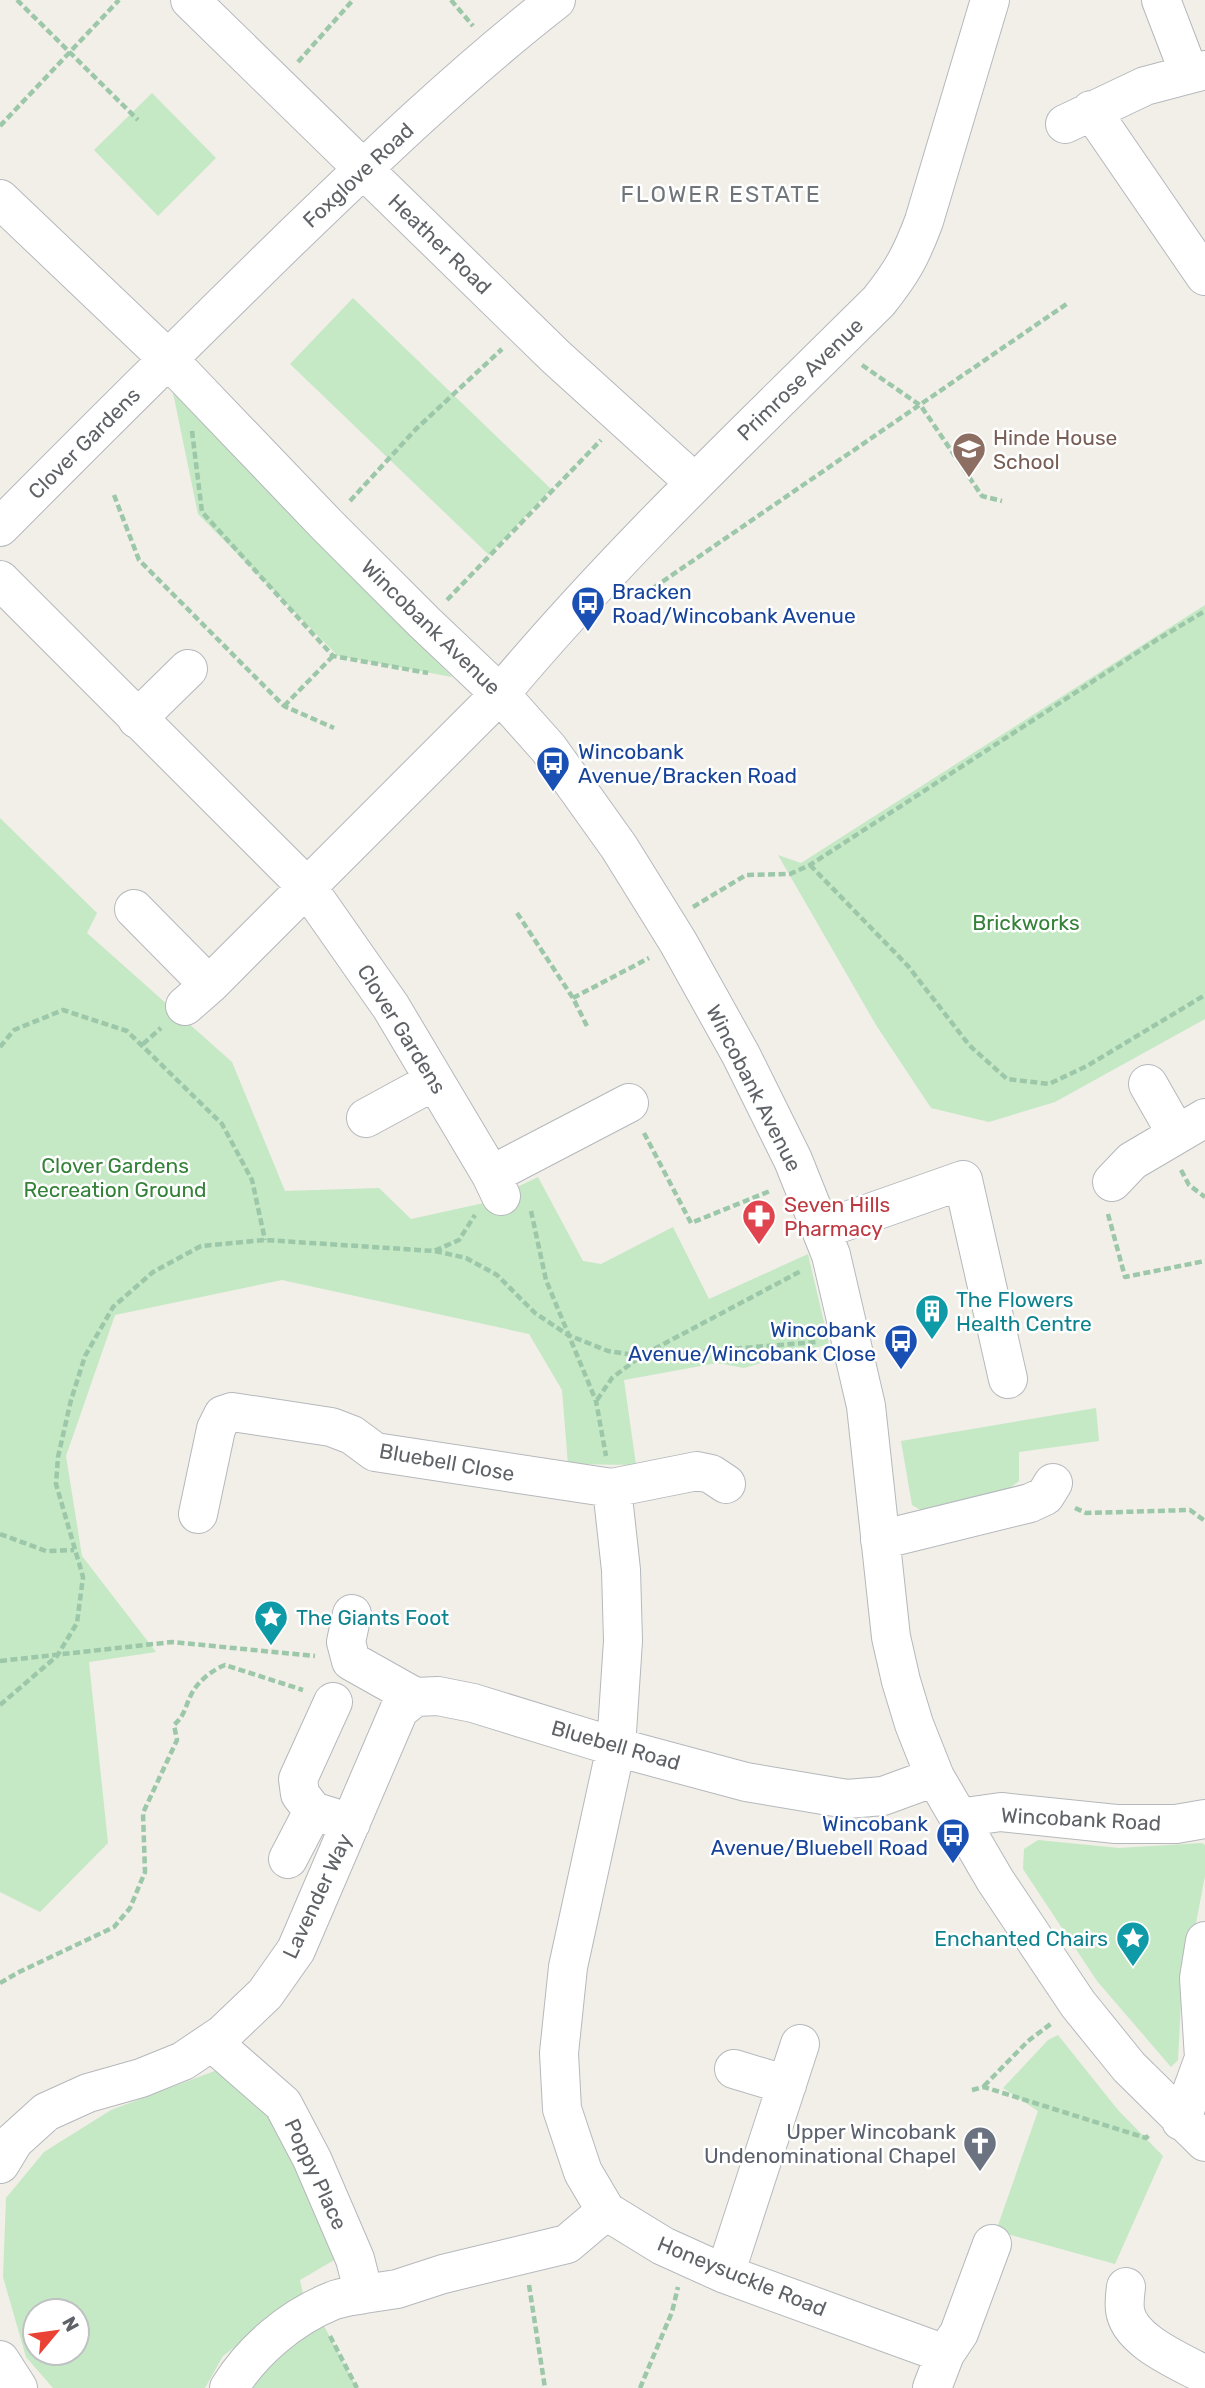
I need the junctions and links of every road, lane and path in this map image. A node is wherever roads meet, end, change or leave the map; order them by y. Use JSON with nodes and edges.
{"nodes":[{"id":1,"x":17,"y":0,"type":"edge"},
{"id":2,"x":119,"y":0,"type":"edge"},
{"id":3,"x":191,"y":0,"type":"edge"},
{"id":4,"x":556,"y":0,"type":"edge"},
{"id":5,"x":990,"y":0,"type":"edge"},
{"id":6,"x":1161,"y":0,"type":"edge"},
{"id":7,"x":350,"y":1,"type":"edge"},
{"id":8,"x":69,"y":52,"type":"junction"},
{"id":9,"x":1197,"y":72,"type":"edge"},
{"id":10,"x":278,"y":84,"type":"junction"},
{"id":11,"x":138,"y":120,"type":"dead end"},
{"id":12,"x":0,"y":126,"type":"edge"},
{"id":13,"x":363,"y":168,"type":"junction"},
{"id":14,"x":0,"y":199,"type":"edge"},
{"id":15,"x":1205,"y":276,"type":"edge"},
{"id":16,"x":1068,"y":303,"type":"dead end"},
{"id":17,"x":526,"y":327,"type":"junction"},
{"id":18,"x":834,"y":345,"type":"junction"},
{"id":19,"x":176,"y":369,"type":"junction"},
{"id":20,"x":921,"y":406,"type":"junction"},
{"id":21,"x":622,"y":418,"type":"junction"},
{"id":22,"x":694,"y":482,"type":"junction"},
{"id":23,"x":114,"y":495,"type":"dead end"},
{"id":24,"x":1002,"y":502,"type":"dead end"},
{"id":25,"x":327,"y":525,"type":"junction"},
{"id":26,"x":0,"y":527,"type":"edge"},
{"id":27,"x":613,"y":569,"type":"junction"},
{"id":28,"x":0,"y":580,"type":"edge"},
{"id":29,"x":1205,"y":611,"type":"edge"},
{"id":30,"x":424,"y":622,"type":"junction"},
{"id":31,"x":333,"y":656,"type":"junction"},
{"id":32,"x":188,"y":669,"type":"dead end"},
{"id":33,"x":437,"y":675,"type":"dead end"},
{"id":34,"x":500,"y":694,"type":"junction"},
{"id":35,"x":284,"y":706,"type":"junction"},
{"id":36,"x":137,"y":719,"type":"junction"},
{"id":37,"x":334,"y":727,"type":"dead end"},
{"id":38,"x":810,"y":865,"type":"junction"},
{"id":39,"x":307,"y":887,"type":"junction"},
{"id":40,"x":134,"y":909,"type":"dead end"},
{"id":41,"x":517,"y":913,"type":"dead end"},
{"id":42,"x":672,"y":933,"type":"junction"},
{"id":43,"x":1205,"y":995,"type":"edge"},
{"id":44,"x":573,"y":998,"type":"junction"},
{"id":45,"x":587,"y":1026,"type":"dead end"},
{"id":46,"x":0,"y":1047,"type":"edge"},
{"id":47,"x":434,"y":1081,"type":"junction"},
{"id":48,"x":1148,"y":1084,"type":"dead end"},
{"id":49,"x":629,"y":1103,"type":"joint"},
{"id":50,"x":366,"y":1118,"type":"dead end"},
{"id":51,"x":1190,"y":1126,"type":"edge"},
{"id":52,"x":800,"y":1178,"type":"junction"},
{"id":53,"x":1112,"y":1182,"type":"joint"},
{"id":54,"x":507,"y":1192,"type":"junction"},
{"id":55,"x":265,"y":1240,"type":"junction"},
{"id":56,"x":826,"y":1242,"type":"junction"},
{"id":57,"x":434,"y":1251,"type":"junction"},
{"id":58,"x":1205,"y":1261,"type":"edge"},
{"id":59,"x":568,"y":1335,"type":"junction"},
{"id":60,"x":852,"y":1339,"type":"junction"},
{"id":61,"x":641,"y":1356,"type":"junction"},
{"id":62,"x":1008,"y":1379,"type":"dead end"},
{"id":63,"x":596,"y":1401,"type":"junction"},
{"id":64,"x":726,"y":1484,"type":"dead end"},
{"id":65,"x":612,"y":1488,"type":"junction"},
{"id":66,"x":1049,"y":1490,"type":"joint"},
{"id":67,"x":198,"y":1514,"type":"dead end"},
{"id":68,"x":1205,"y":1521,"type":"edge"},
{"id":69,"x":0,"y":1534,"type":"edge"},
{"id":70,"x":880,"y":1540,"type":"junction"},
{"id":71,"x":74,"y":1550,"type":"junction"},
{"id":72,"x":352,"y":1614,"type":"dead end"},
{"id":73,"x":57,"y":1656,"type":"junction"},
{"id":74,"x":0,"y":1661,"type":"edge"},
{"id":75,"x":351,"y":1661,"type":"junction"},
{"id":76,"x":415,"y":1698,"type":"junction"},
{"id":77,"x":333,"y":1702,"type":"joint"},
{"id":78,"x":0,"y":1704,"type":"edge"},
{"id":79,"x":616,"y":1746,"type":"junction"},
{"id":80,"x":936,"y":1776,"type":"junction"},
{"id":81,"x":313,"y":1811,"type":"junction"},
{"id":82,"x":958,"y":1818,"type":"junction"},
{"id":83,"x":1205,"y":1819,"type":"edge"},
{"id":84,"x":351,"y":1823,"type":"junction"},
{"id":85,"x":288,"y":1859,"type":"dead end"},
{"id":86,"x":1205,"y":1941,"type":"edge"},
{"id":87,"x":0,"y":1983,"type":"edge"},
{"id":88,"x":1078,"y":2004,"type":"junction"},
{"id":89,"x":212,"y":2042,"type":"junction"},
{"id":90,"x":800,"y":2044,"type":"dead end"},
{"id":91,"x":734,"y":2068,"type":"dead end"},
{"id":92,"x":787,"y":2085,"type":"junction"},
{"id":93,"x":984,"y":2087,"type":"junction"},
{"id":94,"x":972,"y":2090,"type":"dead end"},
{"id":95,"x":1187,"y":2125,"type":"edge"},
{"id":96,"x":0,"y":2164,"type":"edge"},
{"id":97,"x":606,"y":2211,"type":"junction"},
{"id":98,"x":992,"y":2244,"type":"dead end"},
{"id":99,"x":725,"y":2274,"type":"junction"},
{"id":100,"x":1126,"y":2287,"type":"dead end"},
{"id":101,"x":364,"y":2294,"type":"junction"},
{"id":102,"x":315,"y":2309,"type":"junction"},
{"id":103,"x":533,"y":2311,"type":"dead end"},
{"id":104,"x":672,"y":2312,"type":"dead end"},
{"id":105,"x":0,"y":2360,"type":"edge"},
{"id":106,"x":939,"y":2371,"type":"edge"},
{"id":107,"x":1205,"y":2375,"type":"edge"},
{"id":108,"x":18,"y":2388,"type":"edge"},
{"id":109,"x":229,"y":2388,"type":"edge"},
{"id":110,"x":357,"y":2388,"type":"edge"},
{"id":111,"x":545,"y":2388,"type":"edge"},
{"id":112,"x":640,"y":2388,"type":"edge"}],
"edges":[{"from":1,"to":8,"type":"path"},
{"from":2,"to":8,"type":"path"},
{"from":3,"to":10,"type":"street","name":"Heather Road"},
{"from":4,"to":13,"type":"street","name":"Foxglove Road"},
{"from":5,"to":18,"type":"street","name":"Primrose Avenue"},
{"from":6,"to":9,"type":"street"},
{"from":7,"to":10,"type":"path"},
{"from":8,"to":11,"type":"path"},
{"from":8,"to":12,"type":"path"},
{"from":9,"to":15,"type":"street"},
{"from":10,"to":13,"type":"street","name":"Heather Road"},
{"from":13,"to":17,"type":"street","name":"Heather Road"},
{"from":13,"to":19,"type":"street","name":"Foxglove Road"},
{"from":14,"to":19,"type":"street","name":"Wincobank Avenue"},
{"from":16,"to":20,"type":"path"},
{"from":17,"to":21,"type":"street","name":"Heather Road"},
{"from":17,"to":25,"type":"path"},
{"from":18,"to":20,"type":"path"},
{"from":18,"to":22,"type":"street","name":"Primrose Avenue"},
{"from":19,"to":25,"type":"street","name":"Wincobank Avenue"},
{"from":19,"to":26,"type":"street","name":"Clover Gardens"},
{"from":19,"to":31,"type":"path"},
{"from":20,"to":24,"type":"path"},
{"from":20,"to":27,"type":"path"},
{"from":21,"to":22,"type":"street","name":"Heather Road"},
{"from":21,"to":30,"type":"path"},
{"from":22,"to":27,"type":"street","name":"Primrose Avenue"},
{"from":23,"to":35,"type":"path"},
{"from":25,"to":30,"type":"street","name":"Wincobank Avenue"},
{"from":27,"to":34,"type":"street","name":"Primrose Avenue"},
{"from":28,"to":36,"type":"street","name":"Clover Gardens"},
{"from":29,"to":38,"type":"path"},
{"from":30,"to":34,"type":"street","name":"Wincobank Avenue"},
{"from":31,"to":33,"type":"path"},
{"from":31,"to":35,"type":"path"},
{"from":32,"to":36,"type":"street"},
{"from":34,"to":39,"type":"street"},
{"from":34,"to":42,"type":"street","name":"Wincobank Avenue"},
{"from":35,"to":37,"type":"path"},
{"from":36,"to":39,"type":"street","name":"Clover Gardens"},
{"from":38,"to":42,"type":"path"},
{"from":38,"to":43,"type":"path"},
{"from":39,"to":40,"type":"street"},
{"from":39,"to":47,"type":"street","name":"Clover Gardens"},
{"from":41,"to":44,"type":"path"},
{"from":42,"to":44,"type":"path"},
{"from":42,"to":52,"type":"street","name":"Wincobank Avenue"},
{"from":44,"to":45,"type":"path"},
{"from":46,"to":55,"type":"path"},
{"from":47,"to":50,"type":"street"},
{"from":47,"to":54,"type":"street","name":"Clover Gardens"},
{"from":48,"to":51,"type":"street"},
{"from":49,"to":52,"type":"path"},
{"from":49,"to":54,"type":"street"},
{"from":51,"to":53,"type":"street"},
{"from":52,"to":56,"type":"street","name":"Wincobank Avenue"},
{"from":53,"to":58,"type":"path"},
{"from":54,"to":57,"type":"path"},
{"from":54,"to":59,"type":"path"},
{"from":55,"to":57,"type":"path"},
{"from":55,"to":71,"type":"path"},
{"from":56,"to":60,"type":"street","name":"Wincobank Avenue"},
{"from":56,"to":61,"type":"path"},
{"from":56,"to":62,"type":"street"},
{"from":57,"to":59,"type":"path"},
{"from":59,"to":61,"type":"path"},
{"from":59,"to":63,"type":"path"},
{"from":60,"to":61,"type":"path"},
{"from":60,"to":70,"type":"street","name":"Wincobank Avenue"},
{"from":61,"to":63,"type":"path"},
{"from":63,"to":65,"type":"path"},
{"from":64,"to":65,"type":"street","name":"Bluebell Close"},
{"from":65,"to":67,"type":"street","name":"Bluebell Close"},
{"from":65,"to":79,"type":"street"},
{"from":66,"to":68,"type":"path"},
{"from":66,"to":70,"type":"street"},
{"from":69,"to":71,"type":"path"},
{"from":70,"to":80,"type":"street","name":"Wincobank Avenue"},
{"from":71,"to":73,"type":"path"},
{"from":72,"to":75,"type":"street"},
{"from":73,"to":74,"type":"path"},
{"from":73,"to":75,"type":"path"},
{"from":73,"to":78,"type":"path"},
{"from":75,"to":76,"type":"street","name":"Bluebell Road"},
{"from":76,"to":79,"type":"street","name":"Bluebell Road"},
{"from":76,"to":84,"type":"street","name":"Lavender Way"},
{"from":77,"to":81,"type":"street"},
{"from":77,"to":87,"type":"path"},
{"from":79,"to":80,"type":"street","name":"Bluebell Road"},
{"from":79,"to":97,"type":"street","name":"Honeysuckle Road"},
{"from":80,"to":82,"type":"street","name":"Wincobank Avenue"},
{"from":81,"to":84,"type":"street"},
{"from":81,"to":85,"type":"street"},
{"from":82,"to":83,"type":"street","name":"Wincobank Road"},
{"from":82,"to":88,"type":"street","name":"Wincobank Avenue"},
{"from":84,"to":89,"type":"street","name":"Lavender Way"},
{"from":86,"to":95,"type":"street"},
{"from":88,"to":93,"type":"path"},
{"from":88,"to":95,"type":"street","name":"Wincobank Avenue"},
{"from":89,"to":96,"type":"street","name":"Lavender Way"},
{"from":89,"to":101,"type":"street","name":"Poppy Place"},
{"from":90,"to":92,"type":"street"},
{"from":91,"to":92,"type":"street"},
{"from":92,"to":99,"type":"street"},
{"from":93,"to":94,"type":"path"},
{"from":93,"to":95,"type":"path"},
{"from":97,"to":99,"type":"street","name":"Honeysuckle Road"},
{"from":97,"to":101,"type":"street"},
{"from":98,"to":106,"type":"street"},
{"from":99,"to":106,"type":"street","name":"Honeysuckle Road"},
{"from":100,"to":107,"type":"street"},
{"from":101,"to":102,"type":"street"},
{"from":102,"to":109,"type":"street"},
{"from":102,"to":110,"type":"path"},
{"from":103,"to":111,"type":"path"},
{"from":104,"to":112,"type":"path"},
{"from":105,"to":108,"type":"street"}]}
